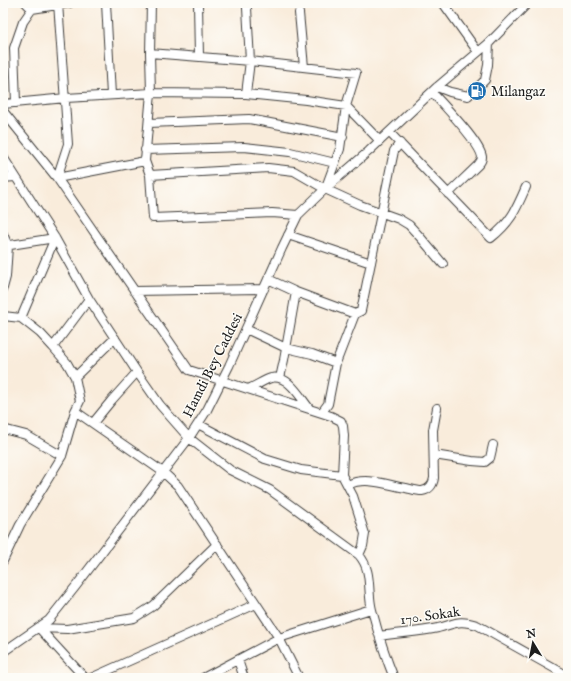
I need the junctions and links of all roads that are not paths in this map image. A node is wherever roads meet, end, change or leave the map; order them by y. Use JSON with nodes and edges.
{"nodes":[{"id":1,"x":26,"y":3,"type":"edge"},
{"id":2,"x":70,"y":3,"type":"edge"},
{"id":3,"x":106,"y":3,"type":"edge"},
{"id":4,"x":151,"y":3,"type":"edge"},
{"id":5,"x":198,"y":3,"type":"edge"},
{"id":6,"x":443,"y":3,"type":"edge"},
{"id":7,"x":528,"y":3,"type":"edge"},
{"id":8,"x":58,"y":4,"type":"edge"},
{"id":9,"x":247,"y":8,"type":"dead end"},
{"id":10,"x":32,"y":10,"type":"junction"},
{"id":11,"x":298,"y":13,"type":"dead end"},
{"id":12,"x":489,"y":43,"type":"junction"},
{"id":13,"x":478,"y":52,"type":"junction"},
{"id":14,"x":150,"y":53,"type":"junction"},
{"id":15,"x":199,"y":57,"type":"junction"},
{"id":16,"x":250,"y":61,"type":"junction"},
{"id":17,"x":304,"y":67,"type":"junction"},
{"id":18,"x":480,"y":85,"type":"dead end"},
{"id":19,"x":435,"y":90,"type":"junction"},
{"id":20,"x":151,"y":93,"type":"junction"},
{"id":21,"x":470,"y":93,"type":"dead end"},
{"id":22,"x":246,"y":94,"type":"junction"},
{"id":23,"x":110,"y":95,"type":"junction"},
{"id":24,"x":66,"y":98,"type":"junction"},
{"id":25,"x":16,"y":103,"type":"junction"},
{"id":26,"x":3,"y":104,"type":"edge"},
{"id":27,"x":346,"y":106,"type":"junction"},
{"id":28,"x":3,"y":111,"type":"edge"},
{"id":29,"x":149,"y":123,"type":"junction"},
{"id":30,"x":390,"y":132,"type":"junction"},
{"id":31,"x":343,"y":137,"type":"junction"},
{"id":32,"x":380,"y":141,"type":"junction"},
{"id":33,"x":400,"y":142,"type":"junction"},
{"id":34,"x":145,"y":150,"type":"junction"},
{"id":35,"x":3,"y":157,"type":"edge"},
{"id":36,"x":145,"y":161,"type":"junction"},
{"id":37,"x":335,"y":163,"type":"junction"},
{"id":38,"x":150,"y":176,"type":"junction"},
{"id":39,"x":15,"y":177,"type":"junction"},
{"id":40,"x":3,"y":178,"type":"edge"},
{"id":41,"x":57,"y":178,"type":"junction"},
{"id":42,"x":526,"y":187,"type":"dead end"},
{"id":43,"x":324,"y":189,"type":"junction"},
{"id":44,"x":448,"y":194,"type":"junction"},
{"id":45,"x":381,"y":212,"type":"junction"},
{"id":46,"x":298,"y":215,"type":"junction"},
{"id":47,"x":3,"y":234,"type":"edge"},
{"id":48,"x":288,"y":235,"type":"junction"},
{"id":49,"x":55,"y":238,"type":"junction"},
{"id":50,"x":6,"y":246,"type":"edge"},
{"id":51,"x":371,"y":264,"type":"junction"},
{"id":52,"x":444,"y":264,"type":"dead end"},
{"id":53,"x":268,"y":279,"type":"junction"},
{"id":54,"x":3,"y":288,"type":"edge"},
{"id":55,"x":264,"y":289,"type":"junction"},
{"id":56,"x":134,"y":292,"type":"junction"},
{"id":57,"x":296,"y":292,"type":"junction"},
{"id":58,"x":88,"y":299,"type":"junction"},
{"id":59,"x":355,"y":314,"type":"junction"},
{"id":60,"x":3,"y":316,"type":"edge"},
{"id":61,"x":21,"y":318,"type":"junction"},
{"id":62,"x":246,"y":329,"type":"junction"},
{"id":63,"x":115,"y":338,"type":"junction"},
{"id":64,"x":53,"y":347,"type":"junction"},
{"id":65,"x":286,"y":348,"type":"junction"},
{"id":66,"x":336,"y":363,"type":"junction"},
{"id":67,"x":137,"y":372,"type":"junction"},
{"id":68,"x":75,"y":377,"type":"junction"},
{"id":69,"x":280,"y":378,"type":"junction"},
{"id":70,"x":222,"y":380,"type":"junction"},
{"id":71,"x":248,"y":389,"type":"junction"},
{"id":72,"x":309,"y":408,"type":"junction"},
{"id":73,"x":437,"y":408,"type":"dead end"},
{"id":74,"x":75,"y":411,"type":"junction"},
{"id":75,"x":322,"y":412,"type":"junction"},
{"id":76,"x":93,"y":424,"type":"junction"},
{"id":77,"x":198,"y":424,"type":"junction"},
{"id":78,"x":3,"y":429,"type":"edge"},
{"id":79,"x":189,"y":438,"type":"junction"},
{"id":80,"x":493,"y":445,"type":"dead end"},
{"id":81,"x":434,"y":455,"type":"junction"},
{"id":82,"x":62,"y":456,"type":"junction"},
{"id":83,"x":163,"y":472,"type":"junction"},
{"id":84,"x":342,"y":475,"type":"junction"},
{"id":85,"x":348,"y":485,"type":"junction"},
{"id":86,"x":3,"y":503,"type":"edge"},
{"id":87,"x":3,"y":508,"type":"edge"},
{"id":88,"x":217,"y":544,"type":"junction"},
{"id":89,"x":359,"y":555,"type":"junction"},
{"id":90,"x":3,"y":561,"type":"edge"},
{"id":91,"x":256,"y":604,"type":"junction"},
{"id":92,"x":371,"y":609,"type":"junction"},
{"id":93,"x":39,"y":628,"type":"junction"},
{"id":94,"x":380,"y":636,"type":"junction"},
{"id":95,"x":279,"y":638,"type":"junction"},
{"id":96,"x":4,"y":650,"type":"edge"},
{"id":97,"x":238,"y":660,"type":"junction"},
{"id":98,"x":568,"y":676,"type":"edge"},
{"id":99,"x":207,"y":677,"type":"edge"},
{"id":100,"x":84,"y":678,"type":"edge"},
{"id":101,"x":91,"y":678,"type":"edge"},
{"id":102,"x":244,"y":678,"type":"edge"},
{"id":103,"x":299,"y":678,"type":"edge"},
{"id":104,"x":394,"y":678,"type":"edge"}],
"edges":[{"from":1,"to":10,"type":"street"},
{"from":2,"to":8,"type":"street"},
{"from":3,"to":23,"type":"street"},
{"from":4,"to":14,"type":"street"},
{"from":5,"to":15,"type":"street"},
{"from":6,"to":13,"type":"street"},
{"from":7,"to":12,"type":"street","name":"Hamdi Bey Caddesi"},
{"from":8,"to":10,"type":"street"},
{"from":8,"to":24,"type":"street"},
{"from":9,"to":16,"type":"street"},
{"from":10,"to":25,"type":"street"},
{"from":11,"to":17,"type":"street"},
{"from":12,"to":13,"type":"street","name":"Hamdi Bey Caddesi"},
{"from":12,"to":18,"type":"street"},
{"from":13,"to":19,"type":"street","name":"Hamdi Bey Caddesi"},
{"from":14,"to":15,"type":"street"},
{"from":14,"to":20,"type":"street"},
{"from":15,"to":16,"type":"street"},
{"from":16,"to":17,"type":"street"},
{"from":16,"to":22,"type":"street"},
{"from":17,"to":27,"type":"street"},
{"from":19,"to":21,"type":"street"},
{"from":19,"to":30,"type":"street","name":"Hamdi Bey Caddesi"},
{"from":19,"to":44,"type":"street"},
{"from":20,"to":22,"type":"street"},
{"from":20,"to":23,"type":"street"},
{"from":20,"to":29,"type":"street"},
{"from":22,"to":27,"type":"street"},
{"from":23,"to":24,"type":"street"},
{"from":24,"to":25,"type":"street"},
{"from":24,"to":41,"type":"street"},
{"from":25,"to":26,"type":"street"},
{"from":27,"to":31,"type":"street"},
{"from":27,"to":32,"type":"street"},
{"from":28,"to":41,"type":"street"},
{"from":29,"to":31,"type":"street"},
{"from":29,"to":34,"type":"street"},
{"from":30,"to":32,"type":"street","name":"Hamdi Bey Caddesi"},
{"from":30,"to":33,"type":"street"},
{"from":31,"to":37,"type":"street"},
{"from":32,"to":43,"type":"street","name":"Hamdi Bey Caddesi"},
{"from":33,"to":44,"type":"street"},
{"from":33,"to":45,"type":"street"},
{"from":34,"to":36,"type":"street"},
{"from":34,"to":37,"type":"street"},
{"from":35,"to":39,"type":"street"},
{"from":36,"to":38,"type":"street"},
{"from":36,"to":41,"type":"street"},
{"from":37,"to":43,"type":"street"},
{"from":38,"to":43,"type":"street"},
{"from":38,"to":46,"type":"street"},
{"from":39,"to":40,"type":"street"},
{"from":39,"to":49,"type":"street"},
{"from":41,"to":56,"type":"street"},
{"from":42,"to":44,"type":"street"},
{"from":43,"to":45,"type":"street"},
{"from":43,"to":46,"type":"street","name":"Hamdi Bey Caddesi"},
{"from":45,"to":51,"type":"street"},
{"from":45,"to":52,"type":"street"},
{"from":46,"to":48,"type":"street","name":"Hamdi Bey Caddesi"},
{"from":47,"to":50,"type":"street"},
{"from":48,"to":51,"type":"street"},
{"from":48,"to":53,"type":"street","name":"Hamdi Bey Caddesi"},
{"from":49,"to":50,"type":"street"},
{"from":49,"to":58,"type":"street"},
{"from":49,"to":61,"type":"street"},
{"from":50,"to":54,"type":"street"},
{"from":51,"to":59,"type":"street"},
{"from":53,"to":55,"type":"street","name":"Hamdi Bey Caddesi"},
{"from":53,"to":57,"type":"street"},
{"from":55,"to":56,"type":"street"},
{"from":55,"to":62,"type":"street","name":"Hamdi Bey Caddesi"},
{"from":56,"to":70,"type":"street"},
{"from":57,"to":59,"type":"street"},
{"from":57,"to":65,"type":"street"},
{"from":58,"to":63,"type":"street"},
{"from":58,"to":64,"type":"street"},
{"from":59,"to":66,"type":"street"},
{"from":60,"to":61,"type":"street"},
{"from":61,"to":64,"type":"street"},
{"from":62,"to":65,"type":"street"},
{"from":62,"to":70,"type":"street","name":"Hamdi Bey Caddesi"},
{"from":63,"to":67,"type":"street"},
{"from":63,"to":68,"type":"street"},
{"from":64,"to":68,"type":"street"},
{"from":65,"to":66,"type":"street"},
{"from":65,"to":69,"type":"street"},
{"from":66,"to":75,"type":"street"},
{"from":67,"to":76,"type":"street"},
{"from":67,"to":79,"type":"street"},
{"from":68,"to":74,"type":"street"},
{"from":69,"to":71,"type":"street"},
{"from":69,"to":72,"type":"street"},
{"from":70,"to":71,"type":"street"},
{"from":70,"to":77,"type":"street","name":"Hamdi Bey Caddesi"},
{"from":71,"to":72,"type":"street"},
{"from":72,"to":75,"type":"street"},
{"from":73,"to":81,"type":"street"},
{"from":74,"to":76,"type":"street"},
{"from":74,"to":82,"type":"street"},
{"from":75,"to":84,"type":"street"},
{"from":76,"to":83,"type":"street"},
{"from":77,"to":79,"type":"street","name":"Hamdi Bey Caddesi"},
{"from":77,"to":84,"type":"street"},
{"from":78,"to":82,"type":"street"},
{"from":79,"to":83,"type":"street","name":"Hamdi Bey Caddesi"},
{"from":79,"to":89,"type":"street"},
{"from":80,"to":81,"type":"street"},
{"from":81,"to":85,"type":"street"},
{"from":82,"to":90,"type":"street"},
{"from":83,"to":88,"type":"street"},
{"from":83,"to":93,"type":"street","name":"Hamdi Bey Caddesi"},
{"from":84,"to":85,"type":"street"},
{"from":85,"to":89,"type":"street"},
{"from":86,"to":87,"type":"street"},
{"from":88,"to":91,"type":"street"},
{"from":88,"to":93,"type":"street"},
{"from":89,"to":92,"type":"street"},
{"from":91,"to":95,"type":"street"},
{"from":91,"to":101,"type":"street"},
{"from":92,"to":94,"type":"street"},
{"from":92,"to":95,"type":"street"},
{"from":93,"to":96,"type":"street","name":"Hamdi Bey Caddesi"},
{"from":93,"to":100,"type":"street"},
{"from":94,"to":98,"type":"street","name":"170. Sokak"},
{"from":94,"to":104,"type":"street"},
{"from":95,"to":97,"type":"street"},
{"from":95,"to":103,"type":"street"},
{"from":97,"to":99,"type":"street"},
{"from":97,"to":102,"type":"street"}]}
